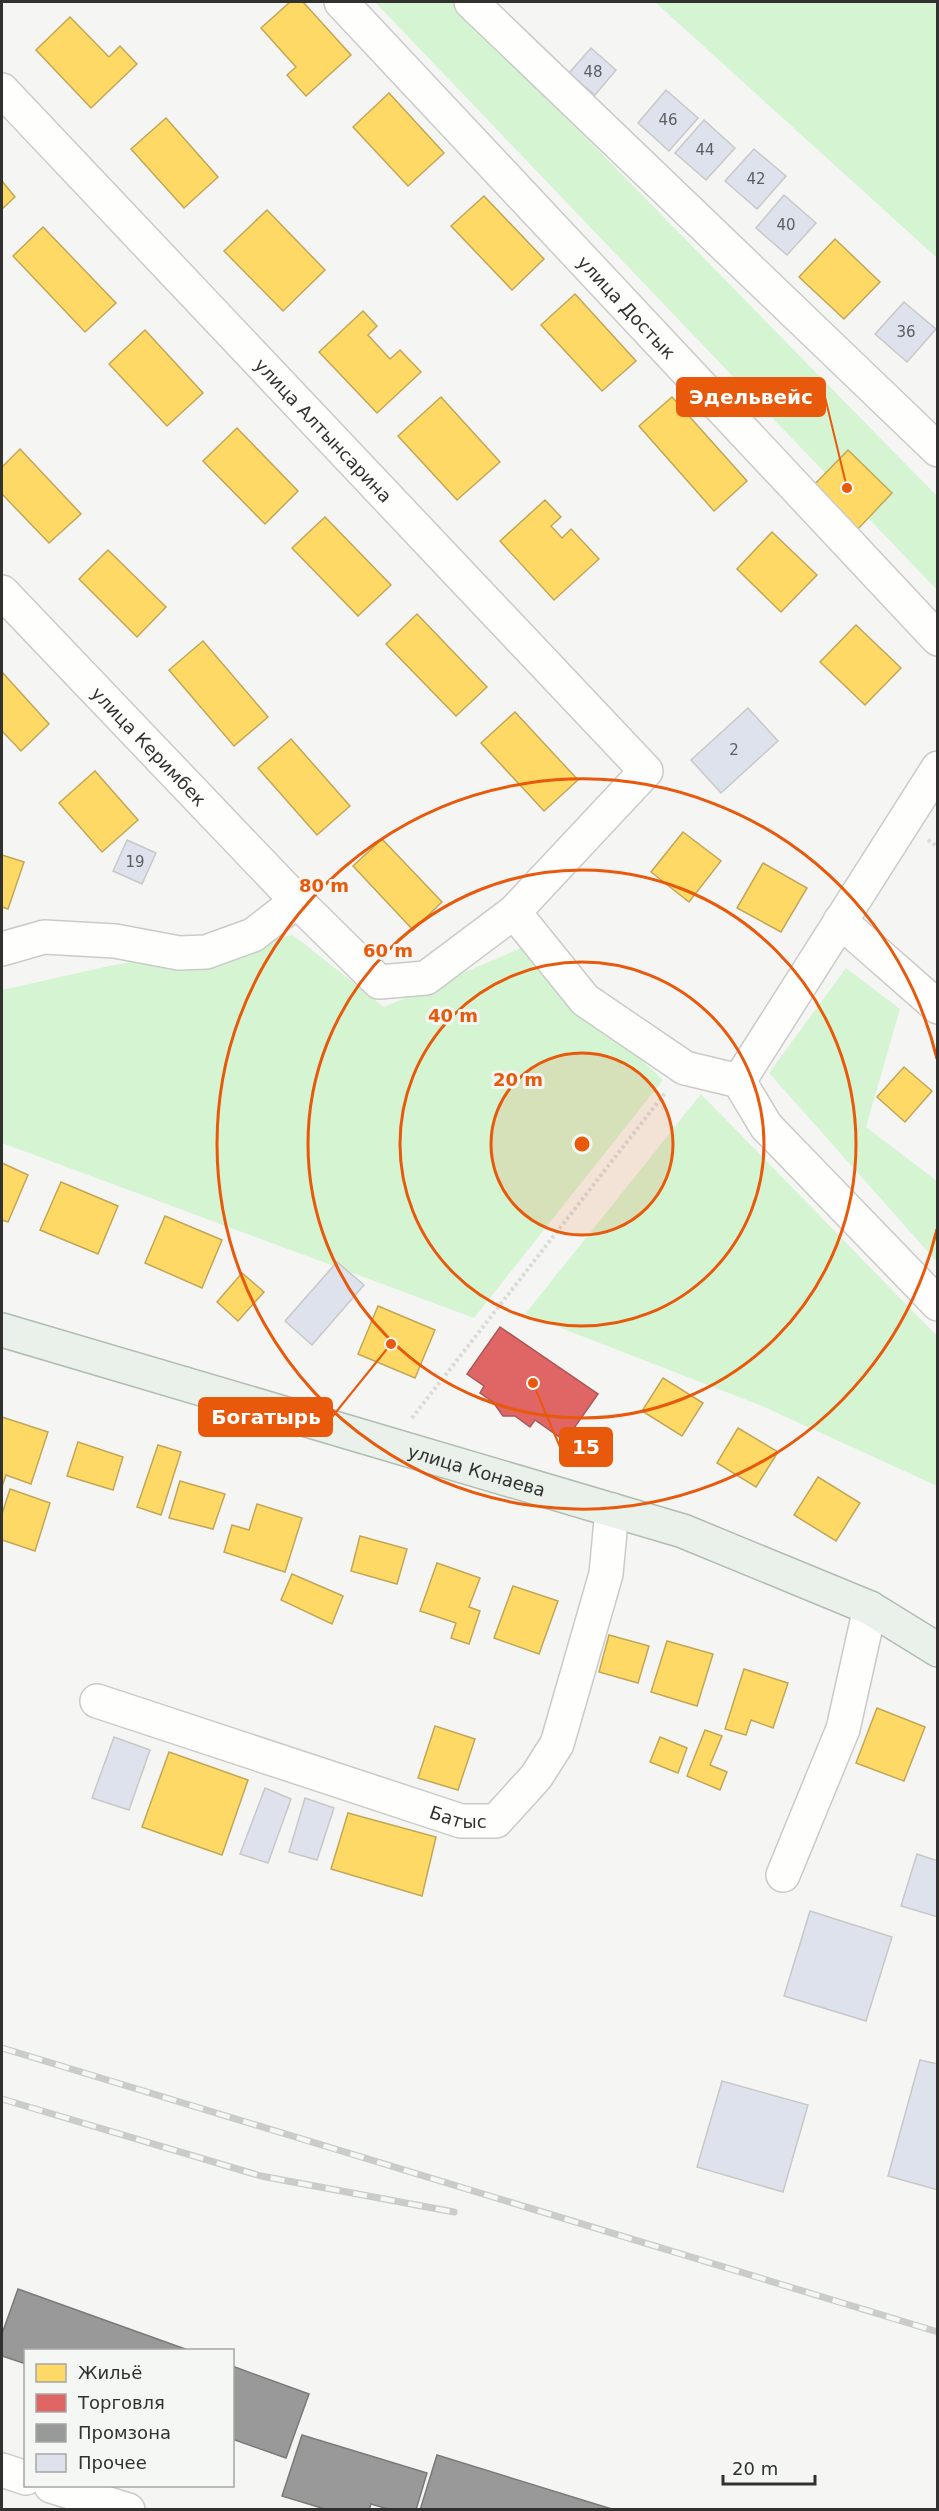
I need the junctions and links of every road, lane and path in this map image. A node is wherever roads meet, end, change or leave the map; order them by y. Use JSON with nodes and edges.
{"nodes":[{"id":1,"x":341,"y":2,"type":"edge"},
{"id":2,"x":471,"y":2,"type":"edge"},
{"id":3,"x":2,"y":90,"type":"edge"},
{"id":4,"x":938,"y":450,"type":"edge"},
{"id":5,"x":2,"y":592,"type":"edge"},
{"id":6,"x":938,"y":639,"type":"edge"},
{"id":7,"x":938,"y":768,"type":"edge"},
{"id":8,"x":646,"y":771,"type":"joint"},
{"id":9,"x":297,"y":901,"type":"junction"},
{"id":10,"x":514,"y":912,"type":"junction"},
{"id":11,"x":840,"y":921,"type":"junction"},
{"id":12,"x":2,"y":949,"type":"edge"},
{"id":13,"x":938,"y":1007,"type":"edge"},
{"id":14,"x":685,"y":1068,"type":"junction"},
{"id":15,"x":739,"y":1081,"type":"junction"},
{"id":16,"x":938,"y":1304,"type":"edge"},
{"id":17,"x":2,"y":1330,"type":"edge"},
{"id":18,"x":392,"y":1445,"type":"junction"},
{"id":19,"x":612,"y":1510,"type":"junction"},
{"id":20,"x":870,"y":1608,"type":"junction"},
{"id":21,"x":938,"y":1650,"type":"edge"},
{"id":22,"x":97,"y":1701,"type":"dead end"},
{"id":23,"x":783,"y":1875,"type":"dead end"},
{"id":24,"x":2,"y":2470,"type":"edge"},
{"id":25,"x":24,"y":2477,"type":"edge"},
{"id":26,"x":54,"y":2487,"type":"edge"},
{"id":27,"x":128,"y":2510,"type":"edge"}],
"edges":[{"from":1,"to":6,"type":"street","name":"улица Достык"},
{"from":2,"to":4,"type":"street"},
{"from":3,"to":8,"type":"street","name":"улица Алтынсарина"},
{"from":5,"to":9,"type":"street","name":"улица Керимбек"},
{"from":7,"to":11,"type":"street"},
{"from":8,"to":10,"type":"street","name":"улица Керимбек"},
{"from":9,"to":10,"type":"street","name":"улица Керимбек"},
{"from":9,"to":12,"type":"street"},
{"from":10,"to":14,"type":"street"},
{"from":11,"to":13,"type":"street"},
{"from":11,"to":15,"type":"street"},
{"from":14,"to":15,"type":"street"},
{"from":14,"to":18,"type":"path"},
{"from":15,"to":16,"type":"street"},
{"from":17,"to":18,"type":"main road","name":"улица Конаева"},
{"from":18,"to":19,"type":"main road","name":"улица Конаева"},
{"from":19,"to":20,"type":"main road","name":"улица Конаева"},
{"from":19,"to":22,"type":"street","name":"Батыс"},
{"from":20,"to":21,"type":"main road","name":"улица Конаева"},
{"from":20,"to":23,"type":"street"},
{"from":24,"to":25,"type":"street"},
{"from":26,"to":27,"type":"street"}]}
